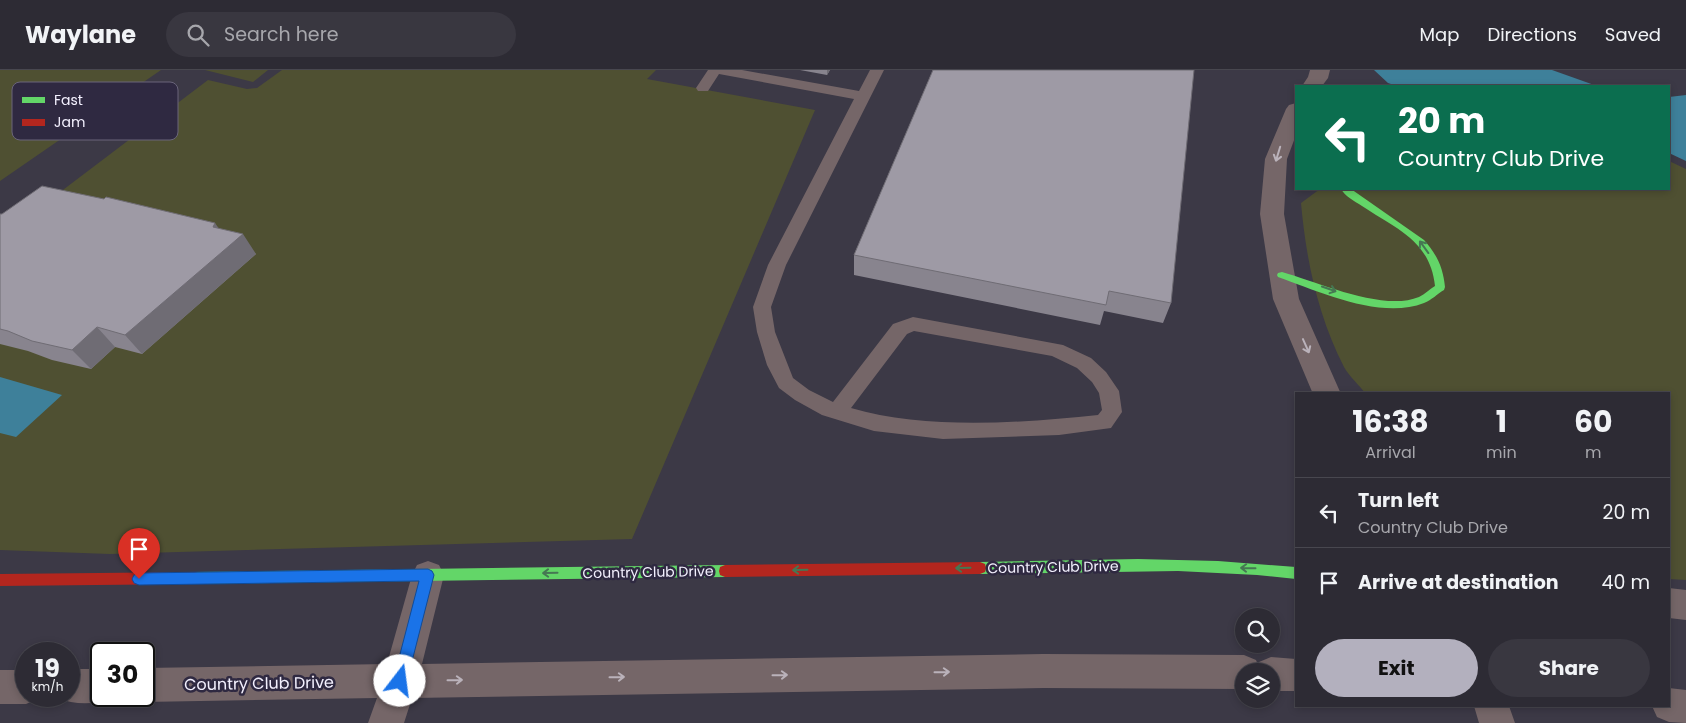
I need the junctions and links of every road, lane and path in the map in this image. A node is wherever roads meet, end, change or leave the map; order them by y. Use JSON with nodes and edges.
{"nodes":[{"id":1,"x":716,"y":70,"type":"edge"},
{"id":2,"x":877,"y":70,"type":"edge"},
{"id":3,"x":703,"y":88,"type":"dead end"},
{"id":4,"x":863,"y":96,"type":"junction"},
{"id":5,"x":1295,"y":112,"type":"edge"},
{"id":6,"x":1346,"y":190,"type":"edge"},
{"id":7,"x":1282,"y":275,"type":"junction"},
{"id":8,"x":1326,"y":392,"type":"edge"},
{"id":9,"x":837,"y":412,"type":"junction"},
{"id":10,"x":1295,"y":573,"type":"edge"},
{"id":11,"x":428,"y":575,"type":"junction"},
{"id":12,"x":0,"y":580,"type":"edge"},
{"id":13,"x":1670,"y":603,"type":"edge"},
{"id":14,"x":1686,"y":605,"type":"edge"},
{"id":15,"x":1235,"y":672,"type":"edge"},
{"id":16,"x":1280,"y":674,"type":"edge"},
{"id":17,"x":1295,"y":675,"type":"edge"},
{"id":18,"x":400,"y":681,"type":"junction"},
{"id":19,"x":155,"y":685,"type":"edge"},
{"id":20,"x":0,"y":687,"type":"edge"},
{"id":21,"x":15,"y":687,"type":"edge"},
{"id":22,"x":1670,"y":705,"type":"edge"},
{"id":23,"x":1491,"y":707,"type":"edge"},
{"id":24,"x":1686,"y":708,"type":"edge"},
{"id":25,"x":386,"y":723,"type":"edge"},
{"id":26,"x":1497,"y":723,"type":"edge"}],
"edges":[{"from":1,"to":3,"type":"lane"},
{"from":1,"to":4,"type":"lane"},
{"from":2,"to":4,"type":"lane"},
{"from":4,"to":9,"type":"lane"},
{"from":5,"to":7,"type":"street","one_way":true},
{"from":7,"to":6,"type":"street","one_way":true},
{"from":7,"to":8,"type":"street","one_way":true},
{"from":9,"to":9,"type":"lane"},
{"from":10,"to":11,"type":"street","name":"Country Club Drive","one_way":true},
{"from":11,"to":12,"type":"street","name":"Country Club Drive"},
{"from":11,"to":18,"type":"street"},
{"from":13,"to":14,"type":"street"},
{"from":18,"to":15,"type":"street","name":"Country Club Drive","one_way":true},
{"from":16,"to":17,"type":"street"},
{"from":18,"to":19,"type":"street","name":"Country Club Drive"},
{"from":18,"to":25,"type":"street"},
{"from":20,"to":21,"type":"street"},
{"from":22,"to":24,"type":"street"},
{"from":23,"to":26,"type":"street"}]}
